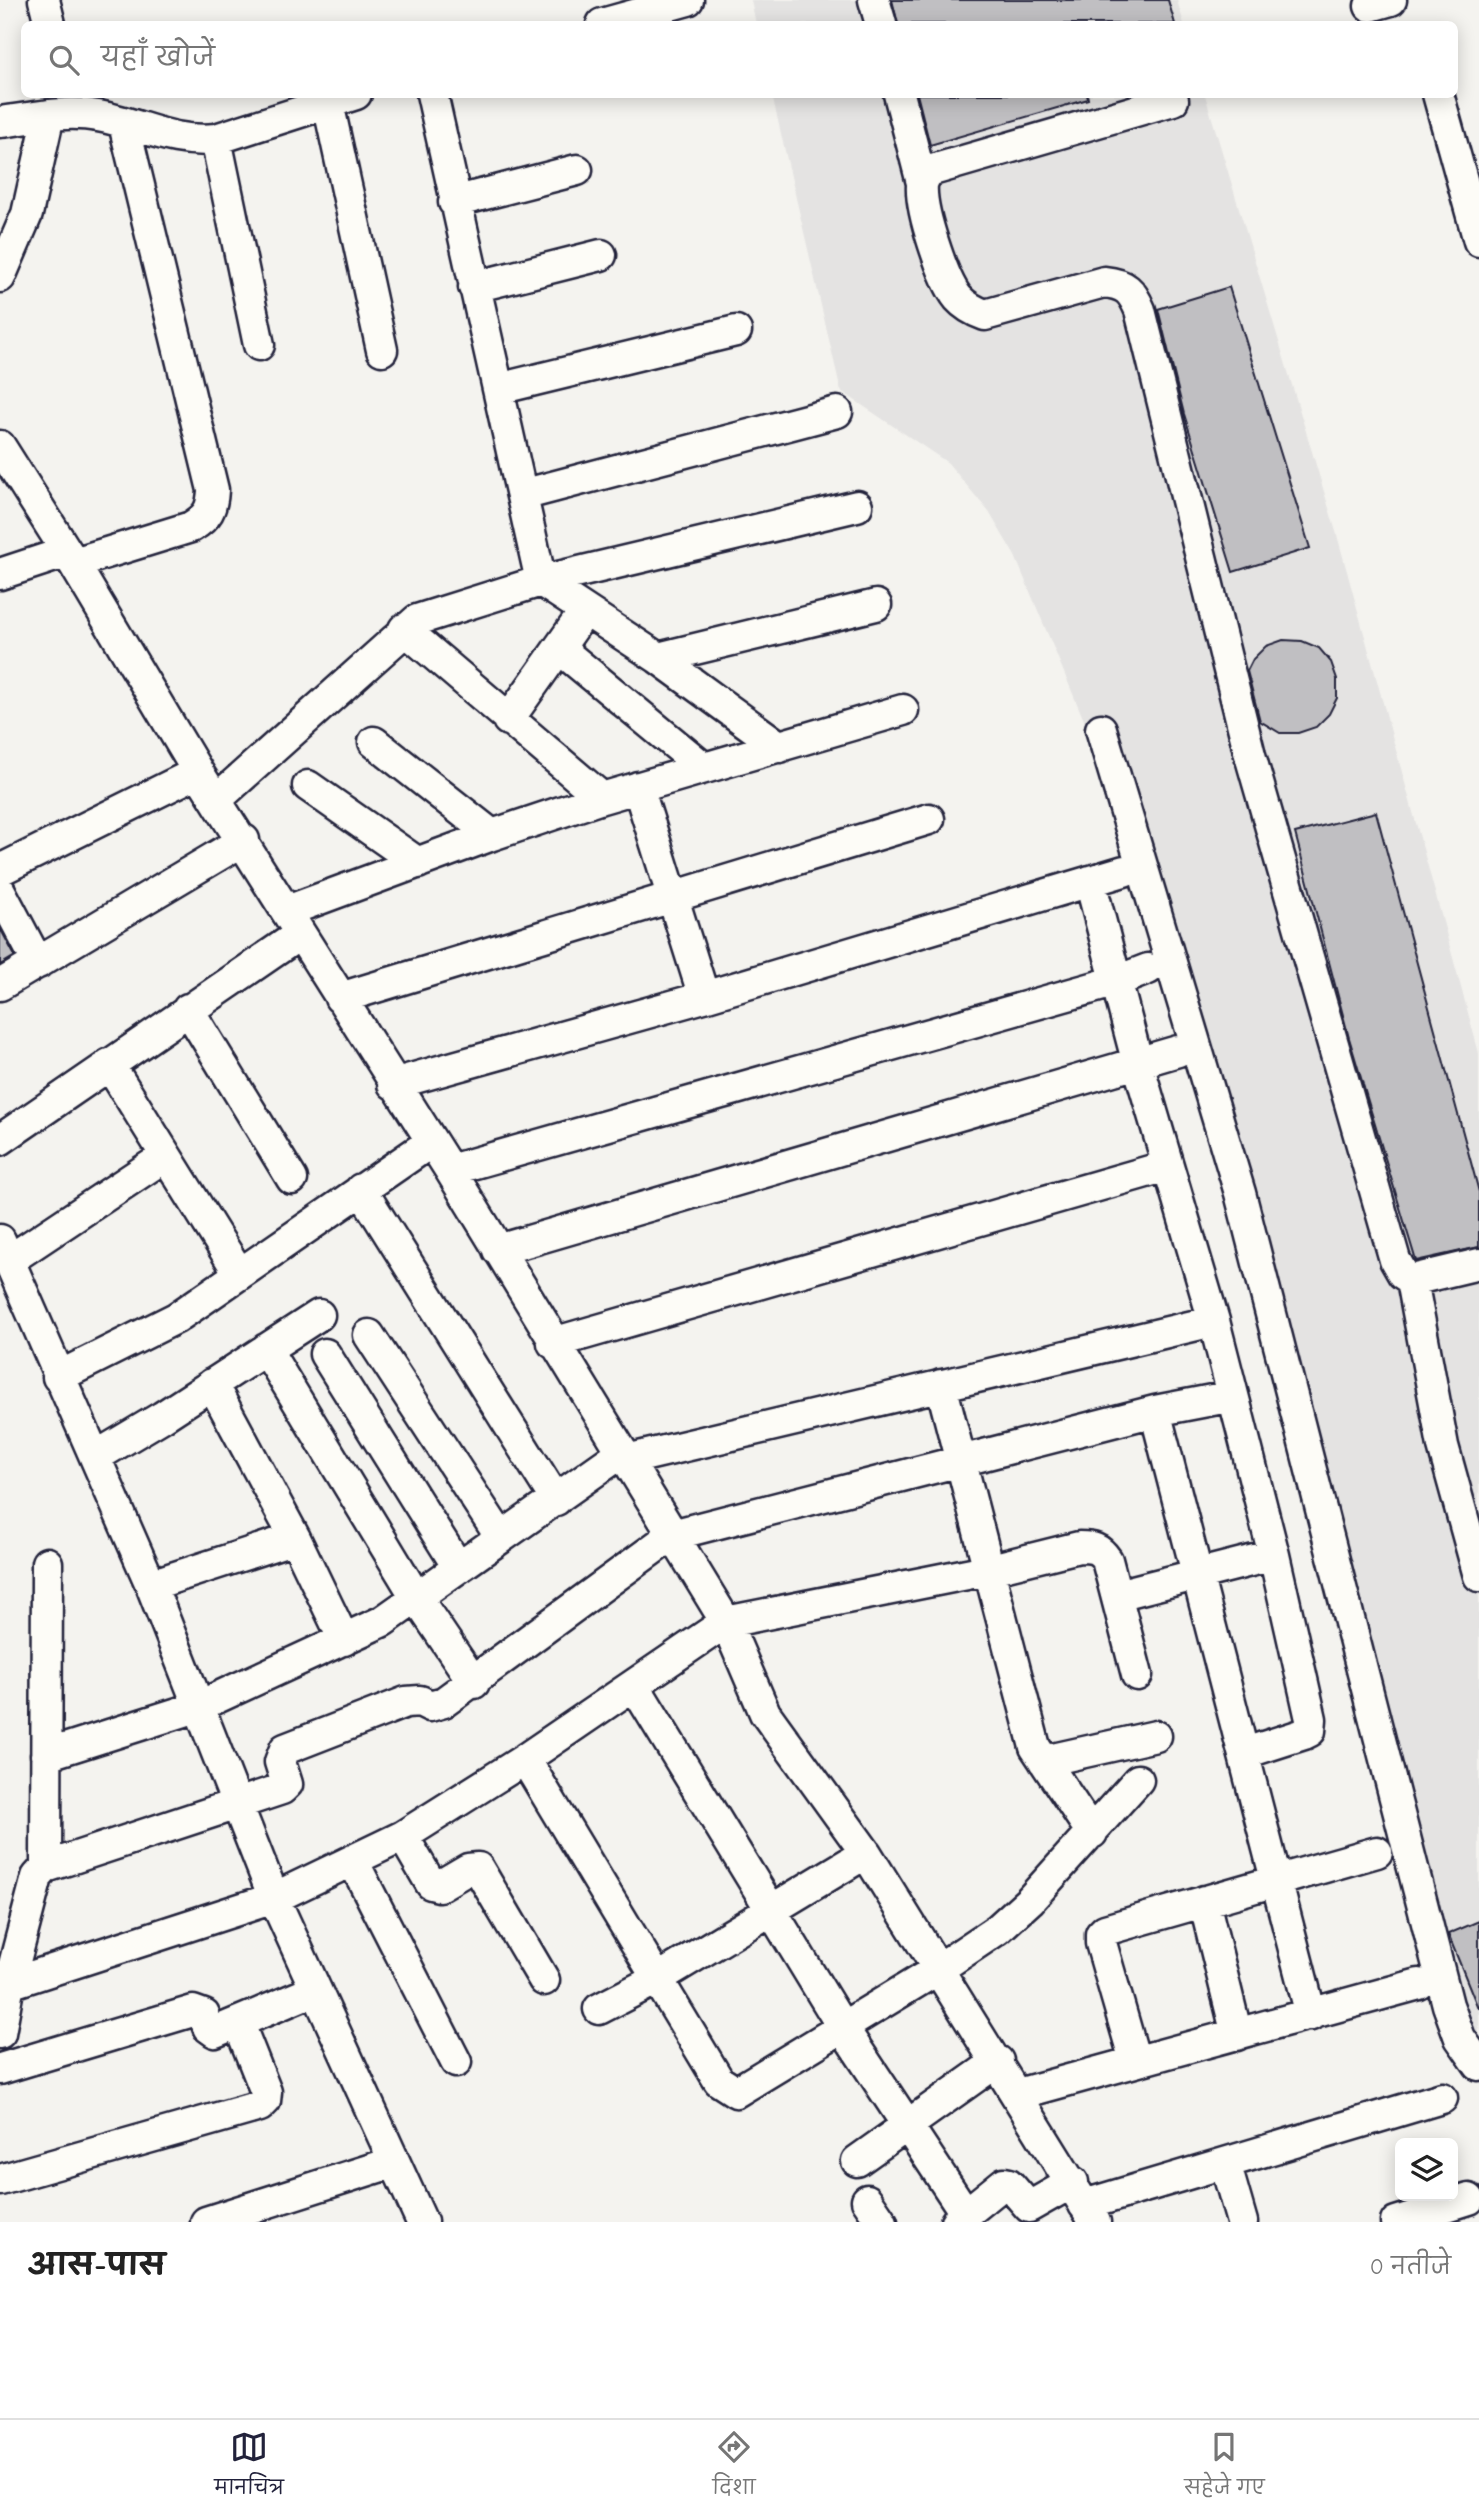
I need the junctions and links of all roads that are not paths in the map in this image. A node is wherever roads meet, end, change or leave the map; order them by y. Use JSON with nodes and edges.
{"nodes":[{"id":1,"x":44,"y":0,"type":"edge"},
{"id":2,"x":688,"y":0,"type":"edge"},
{"id":3,"x":874,"y":0,"type":"edge"},
{"id":4,"x":49,"y":21,"type":"edge"},
{"id":5,"x":613,"y":21,"type":"edge"},
{"id":6,"x":880,"y":21,"type":"edge"},
{"id":7,"x":344,"y":98,"type":"edge"},
{"id":8,"x":433,"y":98,"type":"edge"},
{"id":9,"x":900,"y":98,"type":"edge"},
{"id":10,"x":1439,"y":98,"type":"edge"},
{"id":11,"x":1173,"y":100,"type":"dead end"},
{"id":12,"x":328,"y":103,"type":"junction"},
{"id":13,"x":61,"y":108,"type":"edge"},
{"id":14,"x":0,"y":122,"type":"edge"},
{"id":15,"x":124,"y":124,"type":"junction"},
{"id":16,"x":216,"y":139,"type":"junction"},
{"id":17,"x":578,"y":170,"type":"dead end"},
{"id":18,"x":922,"y":183,"type":"junction"},
{"id":19,"x":454,"y":202,"type":"junction"},
{"id":20,"x":1479,"y":241,"type":"edge"},
{"id":21,"x":601,"y":255,"type":"dead end"},
{"id":22,"x":0,"y":277,"type":"edge"},
{"id":23,"x":474,"y":287,"type":"junction"},
{"id":24,"x":736,"y":331,"type":"dead end"},
{"id":25,"x":258,"y":345,"type":"dead end"},
{"id":26,"x":383,"y":350,"type":"dead end"},
{"id":27,"x":498,"y":389,"type":"junction"},
{"id":28,"x":837,"y":412,"type":"dead end"},
{"id":29,"x":0,"y":446,"type":"edge"},
{"id":30,"x":523,"y":495,"type":"junction"},
{"id":31,"x":857,"y":506,"type":"dead end"},
{"id":32,"x":71,"y":557,"type":"junction"},
{"id":33,"x":0,"y":574,"type":"edge"},
{"id":34,"x":541,"y":581,"type":"junction"},
{"id":35,"x":876,"y":605,"type":"dead end"},
{"id":36,"x":585,"y":611,"type":"junction"},
{"id":37,"x":404,"y":629,"type":"junction"},
{"id":38,"x":560,"y":649,"type":"junction"},
{"id":39,"x":658,"y":658,"type":"junction"},
{"id":40,"x":903,"y":710,"type":"dead end"},
{"id":41,"x":508,"y":720,"type":"junction"},
{"id":42,"x":1101,"y":729,"type":"dead end"},
{"id":43,"x":374,"y":742,"type":"dead end"},
{"id":44,"x":780,"y":747,"type":"junction"},
{"id":45,"x":704,"y":768,"type":"junction"},
{"id":46,"x":198,"y":772,"type":"junction"},
{"id":47,"x":308,"y":786,"type":"dead end"},
{"id":48,"x":638,"y":787,"type":"junction"},
{"id":49,"x":602,"y":798,"type":"junction"},
{"id":50,"x":217,"y":799,"type":"junction"},
{"id":51,"x":929,"y":819,"type":"dead end"},
{"id":52,"x":492,"y":835,"type":"junction"},
{"id":53,"x":244,"y":840,"type":"junction"},
{"id":54,"x":418,"y":863,"type":"junction"},
{"id":55,"x":0,"y":870,"type":"edge"},
{"id":56,"x":1124,"y":871,"type":"dead end"},
{"id":57,"x":1090,"y":881,"type":"junction"},
{"id":58,"x":0,"y":891,"type":"edge"},
{"id":59,"x":672,"y":898,"type":"junction"},
{"id":60,"x":294,"y":923,"type":"junction"},
{"id":61,"x":38,"y":963,"type":"junction"},
{"id":62,"x":1148,"y":969,"type":"dead end"},
{"id":63,"x":1117,"y":981,"type":"junction"},
{"id":64,"x":0,"y":985,"type":"edge"},
{"id":65,"x":704,"y":997,"type":"junction"},
{"id":66,"x":340,"y":998,"type":"junction"},
{"id":67,"x":188,"y":1009,"type":"junction"},
{"id":68,"x":1178,"y":1051,"type":"dead end"},
{"id":69,"x":109,"y":1064,"type":"junction"},
{"id":70,"x":1138,"y":1064,"type":"junction"},
{"id":71,"x":393,"y":1084,"type":"junction"},
{"id":72,"x":0,"y":1140,"type":"edge"},
{"id":73,"x":431,"y":1142,"type":"junction"},
{"id":74,"x":164,"y":1157,"type":"junction"},
{"id":75,"x":1167,"y":1166,"type":"junction"},
{"id":76,"x":450,"y":1170,"type":"junction"},
{"id":77,"x":292,"y":1179,"type":"dead end"},
{"id":78,"x":361,"y":1189,"type":"junction"},
{"id":79,"x":4,"y":1250,"type":"edge"},
{"id":80,"x":498,"y":1250,"type":"junction"},
{"id":81,"x":1479,"y":1264,"type":"edge"},
{"id":82,"x":239,"y":1273,"type":"junction"},
{"id":83,"x":1412,"y":1280,"type":"junction"},
{"id":84,"x":319,"y":1315,"type":"dead end"},
{"id":85,"x":1214,"y":1321,"type":"junction"},
{"id":86,"x":369,"y":1335,"type":"dead end"},
{"id":87,"x":553,"y":1343,"type":"junction"},
{"id":88,"x":266,"y":1349,"type":"junction"},
{"id":89,"x":325,"y":1354,"type":"dead end"},
{"id":90,"x":58,"y":1377,"type":"junction"},
{"id":91,"x":212,"y":1384,"type":"junction"},
{"id":92,"x":941,"y":1385,"type":"junction"},
{"id":93,"x":1233,"y":1395,"type":"junction"},
{"id":94,"x":1155,"y":1411,"type":"junction"},
{"id":95,"x":95,"y":1457,"type":"junction"},
{"id":96,"x":623,"y":1457,"type":"junction"},
{"id":97,"x":959,"y":1461,"type":"junction"},
{"id":98,"x":556,"y":1500,"type":"junction"},
{"id":99,"x":672,"y":1535,"type":"junction"},
{"id":100,"x":500,"y":1536,"type":"junction"},
{"id":101,"x":295,"y":1538,"type":"junction"},
{"id":102,"x":1274,"y":1555,"type":"junction"},
{"id":103,"x":47,"y":1563,"type":"dead end"},
{"id":104,"x":458,"y":1567,"type":"junction"},
{"id":105,"x":987,"y":1570,"type":"junction"},
{"id":106,"x":1196,"y":1573,"type":"junction"},
{"id":107,"x":1479,"y":1576,"type":"edge"},
{"id":108,"x":151,"y":1585,"type":"junction"},
{"id":109,"x":1117,"y":1595,"type":"junction"},
{"id":110,"x":416,"y":1597,"type":"junction"},
{"id":111,"x":726,"y":1622,"type":"junction"},
{"id":112,"x":344,"y":1640,"type":"junction"},
{"id":113,"x":1137,"y":1675,"type":"dead end"},
{"id":114,"x":474,"y":1683,"type":"junction"},
{"id":115,"x":634,"y":1685,"type":"junction"},
{"id":116,"x":197,"y":1707,"type":"junction"},
{"id":117,"x":1156,"y":1736,"type":"dead end"},
{"id":118,"x":1245,"y":1753,"type":"junction"},
{"id":119,"x":46,"y":1755,"type":"junction"},
{"id":120,"x":525,"y":1759,"type":"junction"},
{"id":121,"x":1044,"y":1761,"type":"junction"},
{"id":122,"x":1138,"y":1780,"type":"dead end"},
{"id":123,"x":236,"y":1806,"type":"junction"},
{"id":124,"x":1092,"y":1833,"type":"junction"},
{"id":125,"x":403,"y":1836,"type":"junction"},
{"id":126,"x":1377,"y":1852,"type":"dead end"},
{"id":127,"x":866,"y":1853,"type":"junction"},
{"id":128,"x":353,"y":1861,"type":"junction"},
{"id":129,"x":46,"y":1867,"type":"junction"},
{"id":130,"x":1278,"y":1880,"type":"junction"},
{"id":131,"x":275,"y":1898,"type":"junction"},
{"id":132,"x":1204,"y":1901,"type":"junction"},
{"id":133,"x":770,"y":1911,"type":"junction"},
{"id":134,"x":940,"y":1968,"type":"junction"},
{"id":135,"x":657,"y":1979,"type":"junction"},
{"id":136,"x":544,"y":1980,"type":"dead end"},
{"id":137,"x":9,"y":1984,"type":"junction"},
{"id":138,"x":1419,"y":1984,"type":"dead end"},
{"id":139,"x":315,"y":1990,"type":"junction"},
{"id":140,"x":600,"y":2009,"type":"dead end"},
{"id":141,"x":1311,"y":2015,"type":"junction"},
{"id":142,"x":239,"y":2024,"type":"junction"},
{"id":143,"x":843,"y":2028,"type":"junction"},
{"id":144,"x":0,"y":2033,"type":"edge"},
{"id":145,"x":1237,"y":2035,"type":"junction"},
{"id":146,"x":998,"y":2061,"type":"junction"},
{"id":147,"x":1135,"y":2061,"type":"junction"},
{"id":148,"x":456,"y":2062,"type":"dead end"},
{"id":149,"x":1479,"y":2065,"type":"edge"},
{"id":150,"x":0,"y":2070,"type":"edge"},
{"id":151,"x":1018,"y":2094,"type":"junction"},
{"id":152,"x":1442,"y":2098,"type":"dead end"},
{"id":153,"x":904,"y":2126,"type":"junction"},
{"id":154,"x":857,"y":2161,"type":"dead end"},
{"id":155,"x":394,"y":2162,"type":"junction"},
{"id":156,"x":1225,"y":2162,"type":"junction"},
{"id":157,"x":0,"y":2180,"type":"edge"},
{"id":158,"x":1469,"y":2199,"type":"dead end"},
{"id":159,"x":1084,"y":2203,"type":"edge"},
{"id":160,"x":961,"y":2218,"type":"edge"},
{"id":161,"x":421,"y":2221,"type":"edge"},
{"id":162,"x":205,"y":2222,"type":"edge"},
{"id":163,"x":1242,"y":2222,"type":"edge"},
{"id":164,"x":1396,"y":2222,"type":"edge"}],
"edges":[{"from":1,"to":4,"type":"street"},
{"from":2,"to":5,"type":"street"},
{"from":3,"to":6,"type":"street"},
{"from":7,"to":12,"type":"street"},
{"from":8,"to":19,"type":"street"},
{"from":9,"to":18,"type":"street"},
{"from":10,"to":20,"type":"street"},
{"from":11,"to":18,"type":"street"},
{"from":12,"to":16,"type":"street"},
{"from":12,"to":26,"type":"street"},
{"from":13,"to":14,"type":"street"},
{"from":13,"to":15,"type":"street"},
{"from":13,"to":22,"type":"street"},
{"from":15,"to":16,"type":"street"},
{"from":15,"to":32,"type":"street"},
{"from":16,"to":25,"type":"street"},
{"from":17,"to":19,"type":"street"},
{"from":18,"to":83,"type":"street"},
{"from":19,"to":23,"type":"street"},
{"from":21,"to":23,"type":"street"},
{"from":23,"to":27,"type":"street"},
{"from":24,"to":27,"type":"street"},
{"from":27,"to":30,"type":"street"},
{"from":28,"to":30,"type":"street"},
{"from":29,"to":32,"type":"street"},
{"from":30,"to":34,"type":"street"},
{"from":31,"to":34,"type":"street"},
{"from":32,"to":33,"type":"street"},
{"from":32,"to":46,"type":"street"},
{"from":34,"to":36,"type":"street"},
{"from":34,"to":37,"type":"street"},
{"from":35,"to":39,"type":"street"},
{"from":36,"to":38,"type":"street"},
{"from":36,"to":39,"type":"street"},
{"from":37,"to":41,"type":"street"},
{"from":37,"to":50,"type":"street"},
{"from":38,"to":41,"type":"street"},
{"from":38,"to":45,"type":"street"},
{"from":39,"to":44,"type":"street"},
{"from":40,"to":44,"type":"street"},
{"from":41,"to":49,"type":"street"},
{"from":42,"to":149,"type":"street"},
{"from":43,"to":52,"type":"street"},
{"from":44,"to":45,"type":"street"},
{"from":45,"to":48,"type":"street"},
{"from":46,"to":50,"type":"street"},
{"from":46,"to":55,"type":"street"},
{"from":47,"to":54,"type":"street"},
{"from":48,"to":49,"type":"street"},
{"from":48,"to":59,"type":"street"},
{"from":49,"to":52,"type":"street"},
{"from":50,"to":53,"type":"street"},
{"from":51,"to":59,"type":"street"},
{"from":52,"to":54,"type":"street"},
{"from":53,"to":60,"type":"street"},
{"from":53,"to":61,"type":"street"},
{"from":54,"to":60,"type":"street"},
{"from":56,"to":57,"type":"street"},
{"from":57,"to":63,"type":"street"},
{"from":57,"to":65,"type":"street"},
{"from":58,"to":61,"type":"street"},
{"from":59,"to":65,"type":"street"},
{"from":59,"to":66,"type":"street"},
{"from":60,"to":66,"type":"street"},
{"from":60,"to":67,"type":"street"},
{"from":61,"to":64,"type":"street"},
{"from":62,"to":63,"type":"street"},
{"from":63,"to":70,"type":"street"},
{"from":63,"to":76,"type":"street"},
{"from":65,"to":71,"type":"street"},
{"from":66,"to":71,"type":"street"},
{"from":67,"to":69,"type":"street"},
{"from":67,"to":77,"type":"street"},
{"from":68,"to":70,"type":"street"},
{"from":69,"to":72,"type":"street"},
{"from":69,"to":74,"type":"street"},
{"from":70,"to":75,"type":"street"},
{"from":70,"to":80,"type":"street"},
{"from":71,"to":73,"type":"street"},
{"from":73,"to":76,"type":"street"},
{"from":73,"to":78,"type":"street"},
{"from":74,"to":79,"type":"street"},
{"from":74,"to":82,"type":"street"},
{"from":75,"to":85,"type":"street"},
{"from":75,"to":87,"type":"street"},
{"from":76,"to":80,"type":"street"},
{"from":78,"to":82,"type":"street"},
{"from":78,"to":98,"type":"street"},
{"from":79,"to":90,"type":"street"},
{"from":80,"to":87,"type":"street"},
{"from":81,"to":83,"type":"street"},
{"from":82,"to":90,"type":"street"},
{"from":83,"to":107,"type":"street"},
{"from":84,"to":88,"type":"street"},
{"from":85,"to":92,"type":"street"},
{"from":85,"to":93,"type":"street"},
{"from":86,"to":100,"type":"street"},
{"from":87,"to":96,"type":"street"},
{"from":88,"to":91,"type":"street"},
{"from":88,"to":110,"type":"street"},
{"from":89,"to":104,"type":"street"},
{"from":90,"to":95,"type":"street"},
{"from":91,"to":95,"type":"street"},
{"from":91,"to":101,"type":"street"},
{"from":92,"to":96,"type":"street"},
{"from":92,"to":97,"type":"street"},
{"from":93,"to":94,"type":"street"},
{"from":93,"to":102,"type":"street"},
{"from":94,"to":97,"type":"street"},
{"from":94,"to":106,"type":"street"},
{"from":95,"to":108,"type":"street"},
{"from":96,"to":98,"type":"street"},
{"from":96,"to":99,"type":"street"},
{"from":97,"to":99,"type":"street"},
{"from":97,"to":105,"type":"street"},
{"from":98,"to":100,"type":"street"},
{"from":99,"to":111,"type":"street"},
{"from":99,"to":114,"type":"street"},
{"from":100,"to":104,"type":"street"},
{"from":101,"to":108,"type":"street"},
{"from":101,"to":112,"type":"street"},
{"from":102,"to":106,"type":"street"},
{"from":102,"to":118,"type":"street"},
{"from":103,"to":119,"type":"street"},
{"from":104,"to":110,"type":"street"},
{"from":105,"to":109,"type":"street"},
{"from":105,"to":111,"type":"street"},
{"from":105,"to":121,"type":"street"},
{"from":106,"to":109,"type":"street"},
{"from":106,"to":118,"type":"street"},
{"from":108,"to":116,"type":"street"},
{"from":109,"to":113,"type":"street"},
{"from":110,"to":112,"type":"street"},
{"from":110,"to":114,"type":"street"},
{"from":111,"to":115,"type":"street"},
{"from":111,"to":127,"type":"street"},
{"from":112,"to":116,"type":"street"},
{"from":114,"to":123,"type":"street"},
{"from":115,"to":120,"type":"street"},
{"from":115,"to":133,"type":"street"},
{"from":116,"to":119,"type":"street"},
{"from":116,"to":123,"type":"street"},
{"from":117,"to":121,"type":"street"},
{"from":118,"to":130,"type":"street"},
{"from":119,"to":129,"type":"street"},
{"from":120,"to":125,"type":"street"},
{"from":120,"to":135,"type":"street"},
{"from":121,"to":124,"type":"street"},
{"from":122,"to":124,"type":"street"},
{"from":123,"to":129,"type":"street"},
{"from":123,"to":131,"type":"street"},
{"from":124,"to":134,"type":"street"},
{"from":125,"to":128,"type":"street"},
{"from":125,"to":136,"type":"street"},
{"from":126,"to":130,"type":"street"},
{"from":127,"to":133,"type":"street"},
{"from":127,"to":134,"type":"street"},
{"from":128,"to":131,"type":"street"},
{"from":128,"to":148,"type":"street"},
{"from":129,"to":137,"type":"street"},
{"from":130,"to":132,"type":"street"},
{"from":130,"to":141,"type":"street"},
{"from":131,"to":137,"type":"street"},
{"from":131,"to":139,"type":"street"},
{"from":132,"to":145,"type":"street"},
{"from":132,"to":147,"type":"street"},
{"from":133,"to":135,"type":"street"},
{"from":133,"to":143,"type":"street"},
{"from":134,"to":143,"type":"street"},
{"from":134,"to":146,"type":"street"},
{"from":135,"to":140,"type":"street"},
{"from":135,"to":143,"type":"street"},
{"from":137,"to":144,"type":"street"},
{"from":138,"to":141,"type":"street"},
{"from":139,"to":142,"type":"street"},
{"from":139,"to":155,"type":"street"},
{"from":141,"to":145,"type":"street"},
{"from":142,"to":150,"type":"street"},
{"from":142,"to":157,"type":"street"},
{"from":143,"to":153,"type":"street"},
{"from":145,"to":147,"type":"street"},
{"from":146,"to":151,"type":"street"},
{"from":146,"to":153,"type":"street"},
{"from":147,"to":151,"type":"street"},
{"from":151,"to":159,"type":"street"},
{"from":152,"to":156,"type":"street"},
{"from":153,"to":154,"type":"street"},
{"from":153,"to":160,"type":"street"},
{"from":155,"to":161,"type":"street"},
{"from":155,"to":162,"type":"street"},
{"from":156,"to":159,"type":"street"},
{"from":156,"to":163,"type":"street"},
{"from":158,"to":164,"type":"street"},
{"from":159,"to":160,"type":"street"}]}
